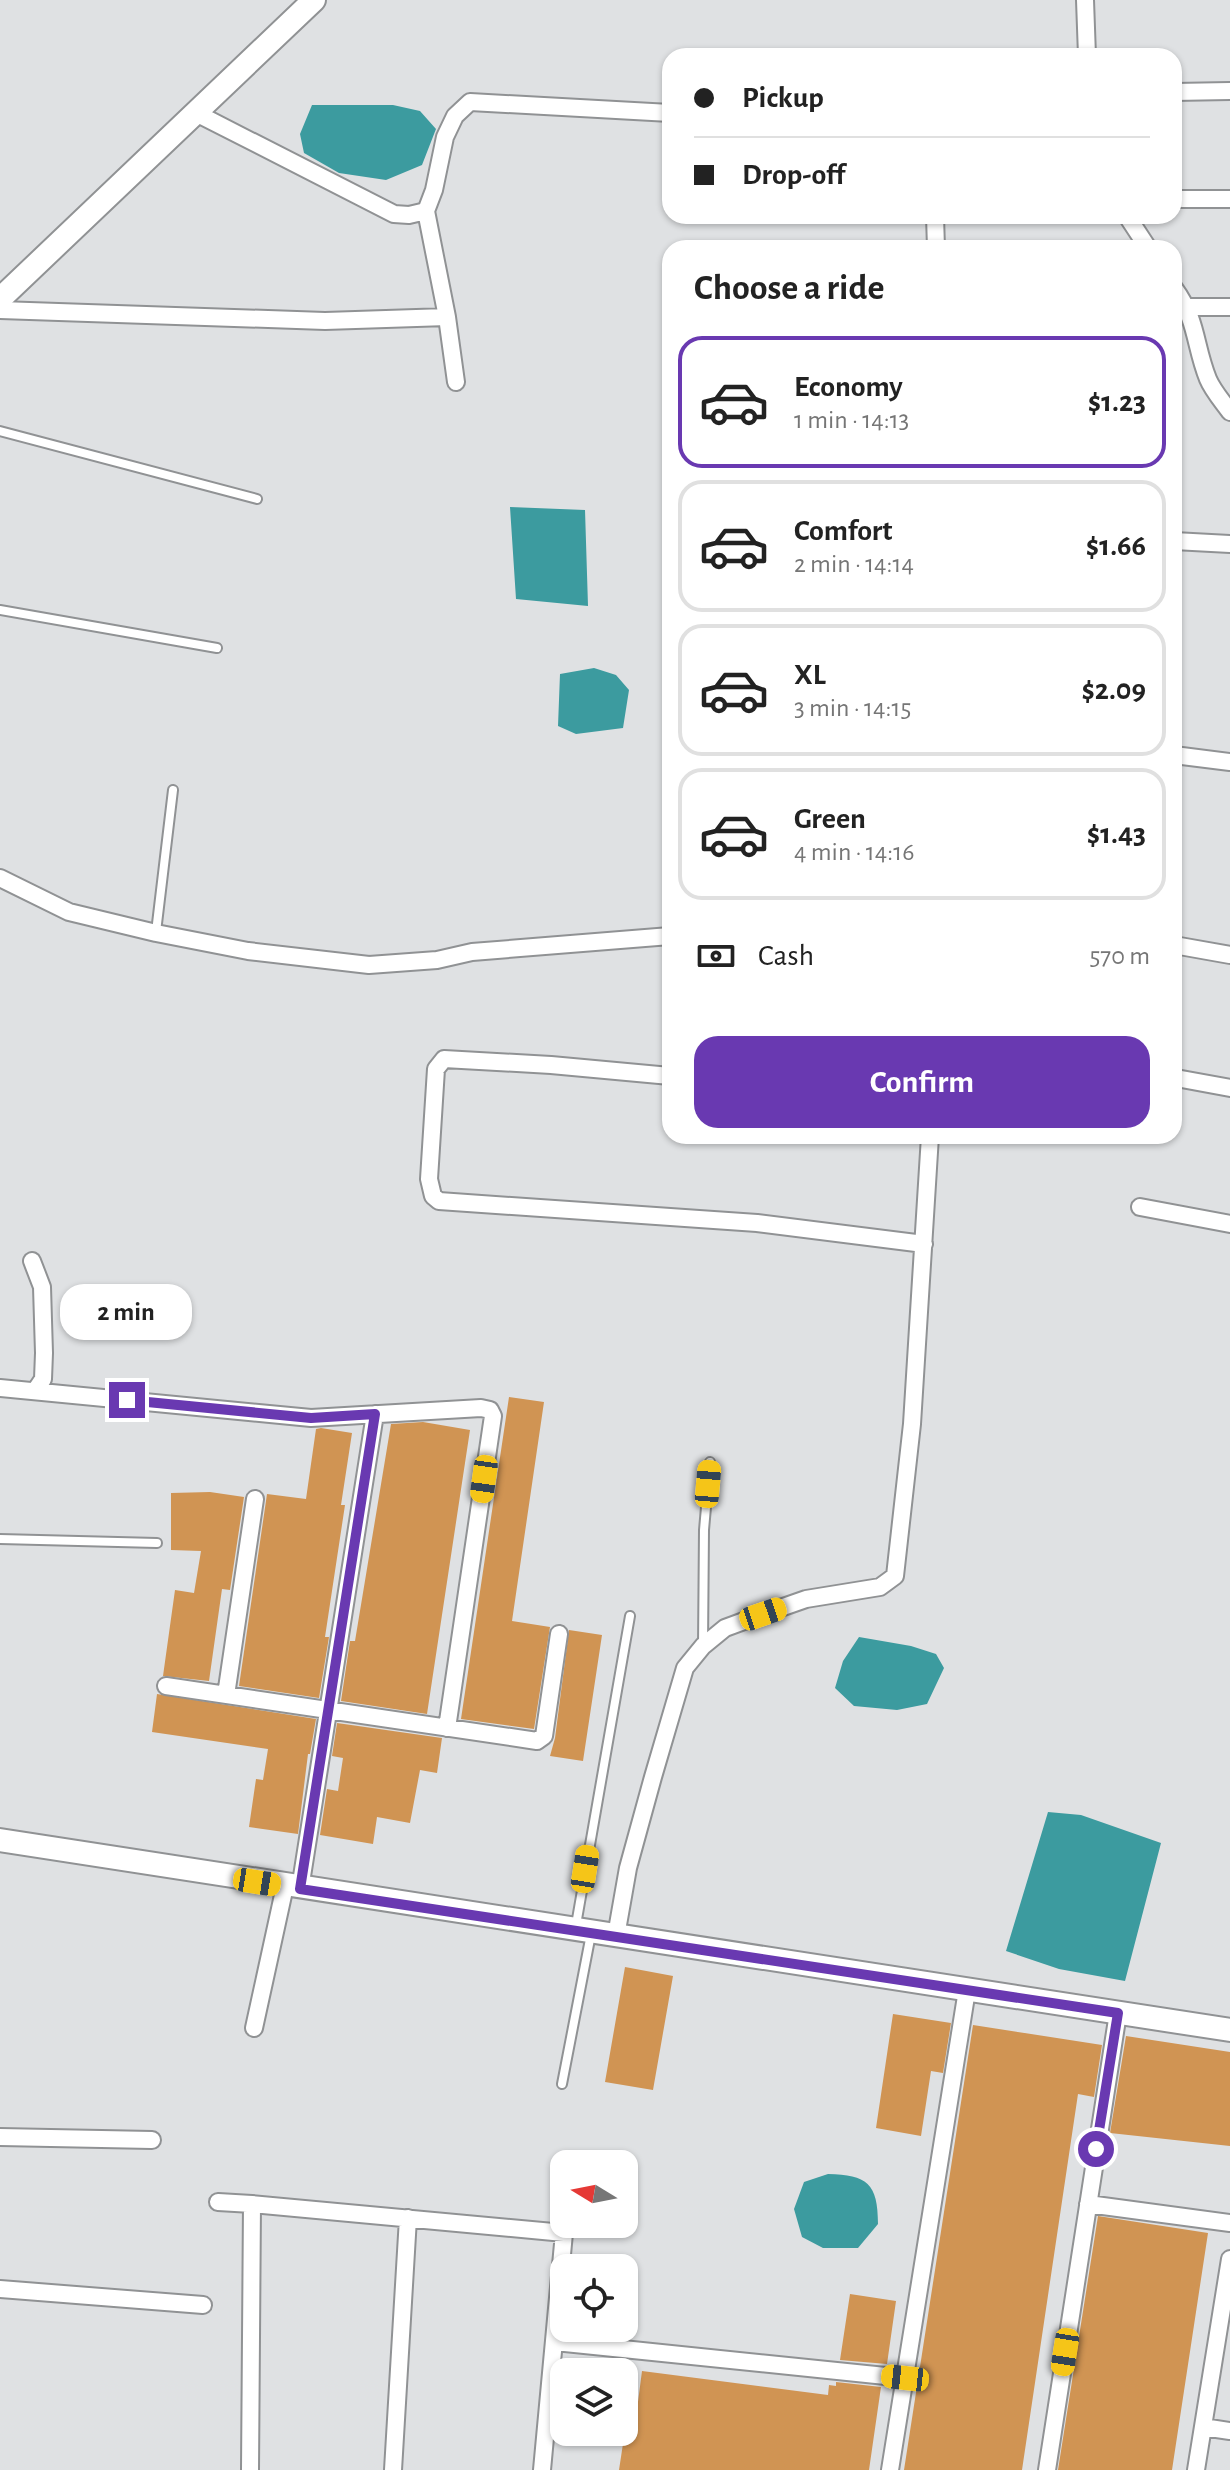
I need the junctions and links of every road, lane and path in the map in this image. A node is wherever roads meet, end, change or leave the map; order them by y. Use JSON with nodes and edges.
{"nodes":[{"id":1,"x":314,"y":0,"type":"edge"},
{"id":2,"x":1085,"y":0,"type":"edge"},
{"id":3,"x":1087,"y":48,"type":"edge"},
{"id":4,"x":1230,"y":91,"type":"edge"},
{"id":5,"x":1182,"y":92,"type":"edge"},
{"id":6,"x":194,"y":112,"type":"junction"},
{"id":7,"x":662,"y":113,"type":"edge"},
{"id":8,"x":1182,"y":199,"type":"edge"},
{"id":9,"x":1230,"y":199,"type":"edge"},
{"id":10,"x":426,"y":211,"type":"junction"},
{"id":11,"x":0,"y":299,"type":"edge"},
{"id":12,"x":1182,"y":299,"type":"edge"},
{"id":13,"x":1188,"y":307,"type":"junction"},
{"id":14,"x":1230,"y":307,"type":"edge"},
{"id":15,"x":0,"y":310,"type":"edge"},
{"id":16,"x":447,"y":317,"type":"junction"},
{"id":17,"x":456,"y":382,"type":"dead end"},
{"id":18,"x":1230,"y":412,"type":"edge"},
{"id":19,"x":0,"y":431,"type":"edge"},
{"id":20,"x":257,"y":499,"type":"dead end"},
{"id":21,"x":1182,"y":541,"type":"edge"},
{"id":22,"x":1230,"y":544,"type":"edge"},
{"id":23,"x":0,"y":610,"type":"edge"},
{"id":24,"x":217,"y":648,"type":"dead end"},
{"id":25,"x":1182,"y":756,"type":"edge"},
{"id":26,"x":1230,"y":762,"type":"edge"},
{"id":27,"x":173,"y":790,"type":"dead end"},
{"id":28,"x":0,"y":878,"type":"edge"},
{"id":29,"x":156,"y":933,"type":"junction"},
{"id":30,"x":662,"y":937,"type":"edge"},
{"id":31,"x":1182,"y":946,"type":"edge"},
{"id":32,"x":1230,"y":955,"type":"edge"},
{"id":33,"x":662,"y":1075,"type":"edge"},
{"id":34,"x":1182,"y":1079,"type":"edge"},
{"id":35,"x":1230,"y":1088,"type":"edge"},
{"id":36,"x":930,"y":1144,"type":"edge"},
{"id":37,"x":1140,"y":1207,"type":"dead end"},
{"id":38,"x":1230,"y":1224,"type":"edge"},
{"id":39,"x":924,"y":1244,"type":"junction"},
{"id":40,"x":32,"y":1261,"type":"dead end"},
{"id":41,"x":0,"y":1388,"type":"edge"},
{"id":42,"x":35,"y":1391,"type":"junction"},
{"id":43,"x":375,"y":1414,"type":"junction"},
{"id":44,"x":710,"y":1462,"type":"dead end"},
{"id":45,"x":255,"y":1499,"type":"dead end"},
{"id":46,"x":0,"y":1539,"type":"edge"},
{"id":47,"x":157,"y":1543,"type":"dead end"},
{"id":48,"x":630,"y":1616,"type":"dead end"},
{"id":49,"x":559,"y":1634,"type":"dead end"},
{"id":50,"x":703,"y":1646,"type":"junction"},
{"id":51,"x":166,"y":1686,"type":"dead end"},
{"id":52,"x":226,"y":1695,"type":"junction"},
{"id":53,"x":328,"y":1710,"type":"junction"},
{"id":54,"x":447,"y":1728,"type":"junction"},
{"id":55,"x":0,"y":1840,"type":"edge"},
{"id":56,"x":293,"y":1888,"type":"junction"},
{"id":57,"x":583,"y":1932,"type":"junction"},
{"id":58,"x":616,"y":1936,"type":"junction"},
{"id":59,"x":967,"y":1990,"type":"junction"},
{"id":60,"x":1118,"y":2013,"type":"junction"},
{"id":61,"x":254,"y":2028,"type":"dead end"},
{"id":62,"x":1230,"y":2030,"type":"edge"},
{"id":63,"x":562,"y":2084,"type":"dead end"},
{"id":64,"x":0,"y":2137,"type":"edge"},
{"id":65,"x":152,"y":2140,"type":"dead end"},
{"id":66,"x":218,"y":2202,"type":"dead end"},
{"id":67,"x":252,"y":2204,"type":"junction"},
{"id":68,"x":1088,"y":2204,"type":"junction"},
{"id":69,"x":408,"y":2218,"type":"junction"},
{"id":70,"x":1230,"y":2223,"type":"edge"},
{"id":71,"x":562,"y":2254,"type":"edge"},
{"id":72,"x":1230,"y":2259,"type":"edge"},
{"id":73,"x":1228,"y":2284,"type":"edge"},
{"id":74,"x":0,"y":2289,"type":"edge"},
{"id":75,"x":203,"y":2305,"type":"dead end"},
{"id":76,"x":555,"y":2342,"type":"joint"},
{"id":77,"x":905,"y":2378,"type":"junction"},
{"id":78,"x":1203,"y":2427,"type":"junction"},
{"id":79,"x":1230,"y":2431,"type":"edge"},
{"id":80,"x":250,"y":2470,"type":"edge"},
{"id":81,"x":393,"y":2470,"type":"edge"},
{"id":82,"x":542,"y":2470,"type":"edge"},
{"id":83,"x":890,"y":2470,"type":"edge"},
{"id":84,"x":1047,"y":2470,"type":"edge"},
{"id":85,"x":1196,"y":2470,"type":"edge"}],
"edges":[{"from":1,"to":6,"type":"street"},
{"from":2,"to":3,"type":"street"},
{"from":4,"to":5,"type":"street"},
{"from":6,"to":10,"type":"street"},
{"from":6,"to":11,"type":"street"},
{"from":7,"to":10,"type":"street"},
{"from":8,"to":9,"type":"street"},
{"from":10,"to":16,"type":"street"},
{"from":12,"to":13,"type":"street"},
{"from":13,"to":14,"type":"street"},
{"from":13,"to":18,"type":"street"},
{"from":15,"to":16,"type":"street"},
{"from":16,"to":17,"type":"street"},
{"from":19,"to":20,"type":"lane"},
{"from":21,"to":22,"type":"street"},
{"from":23,"to":24,"type":"lane"},
{"from":25,"to":26,"type":"street"},
{"from":27,"to":29,"type":"lane"},
{"from":28,"to":29,"type":"street"},
{"from":29,"to":30,"type":"street"},
{"from":31,"to":32,"type":"street"},
{"from":33,"to":39,"type":"street"},
{"from":34,"to":35,"type":"street"},
{"from":36,"to":39,"type":"street"},
{"from":37,"to":38,"type":"street"},
{"from":39,"to":50,"type":"street"},
{"from":40,"to":42,"type":"street"},
{"from":41,"to":42,"type":"street"},
{"from":42,"to":43,"type":"street"},
{"from":43,"to":53,"type":"street"},
{"from":43,"to":54,"type":"street"},
{"from":44,"to":50,"type":"lane"},
{"from":45,"to":52,"type":"street"},
{"from":46,"to":47,"type":"lane"},
{"from":48,"to":57,"type":"lane"},
{"from":49,"to":54,"type":"street"},
{"from":50,"to":58,"type":"street"},
{"from":51,"to":52,"type":"street"},
{"from":52,"to":53,"type":"street"},
{"from":53,"to":54,"type":"street"},
{"from":53,"to":56,"type":"street"},
{"from":55,"to":56,"type":"street"},
{"from":56,"to":57,"type":"street"},
{"from":56,"to":61,"type":"street"},
{"from":57,"to":58,"type":"street"},
{"from":57,"to":63,"type":"lane"},
{"from":58,"to":59,"type":"street"},
{"from":59,"to":60,"type":"street"},
{"from":59,"to":77,"type":"street"},
{"from":60,"to":62,"type":"street"},
{"from":60,"to":68,"type":"street"},
{"from":64,"to":65,"type":"street"},
{"from":66,"to":67,"type":"street"},
{"from":67,"to":69,"type":"street"},
{"from":67,"to":80,"type":"street"},
{"from":68,"to":70,"type":"street"},
{"from":68,"to":84,"type":"street"},
{"from":69,"to":71,"type":"street"},
{"from":69,"to":81,"type":"street"},
{"from":72,"to":73,"type":"street"},
{"from":73,"to":78,"type":"street"},
{"from":74,"to":75,"type":"street"},
{"from":76,"to":77,"type":"street"},
{"from":76,"to":82,"type":"street"},
{"from":77,"to":83,"type":"street"},
{"from":78,"to":79,"type":"street"},
{"from":78,"to":85,"type":"street"}]}
